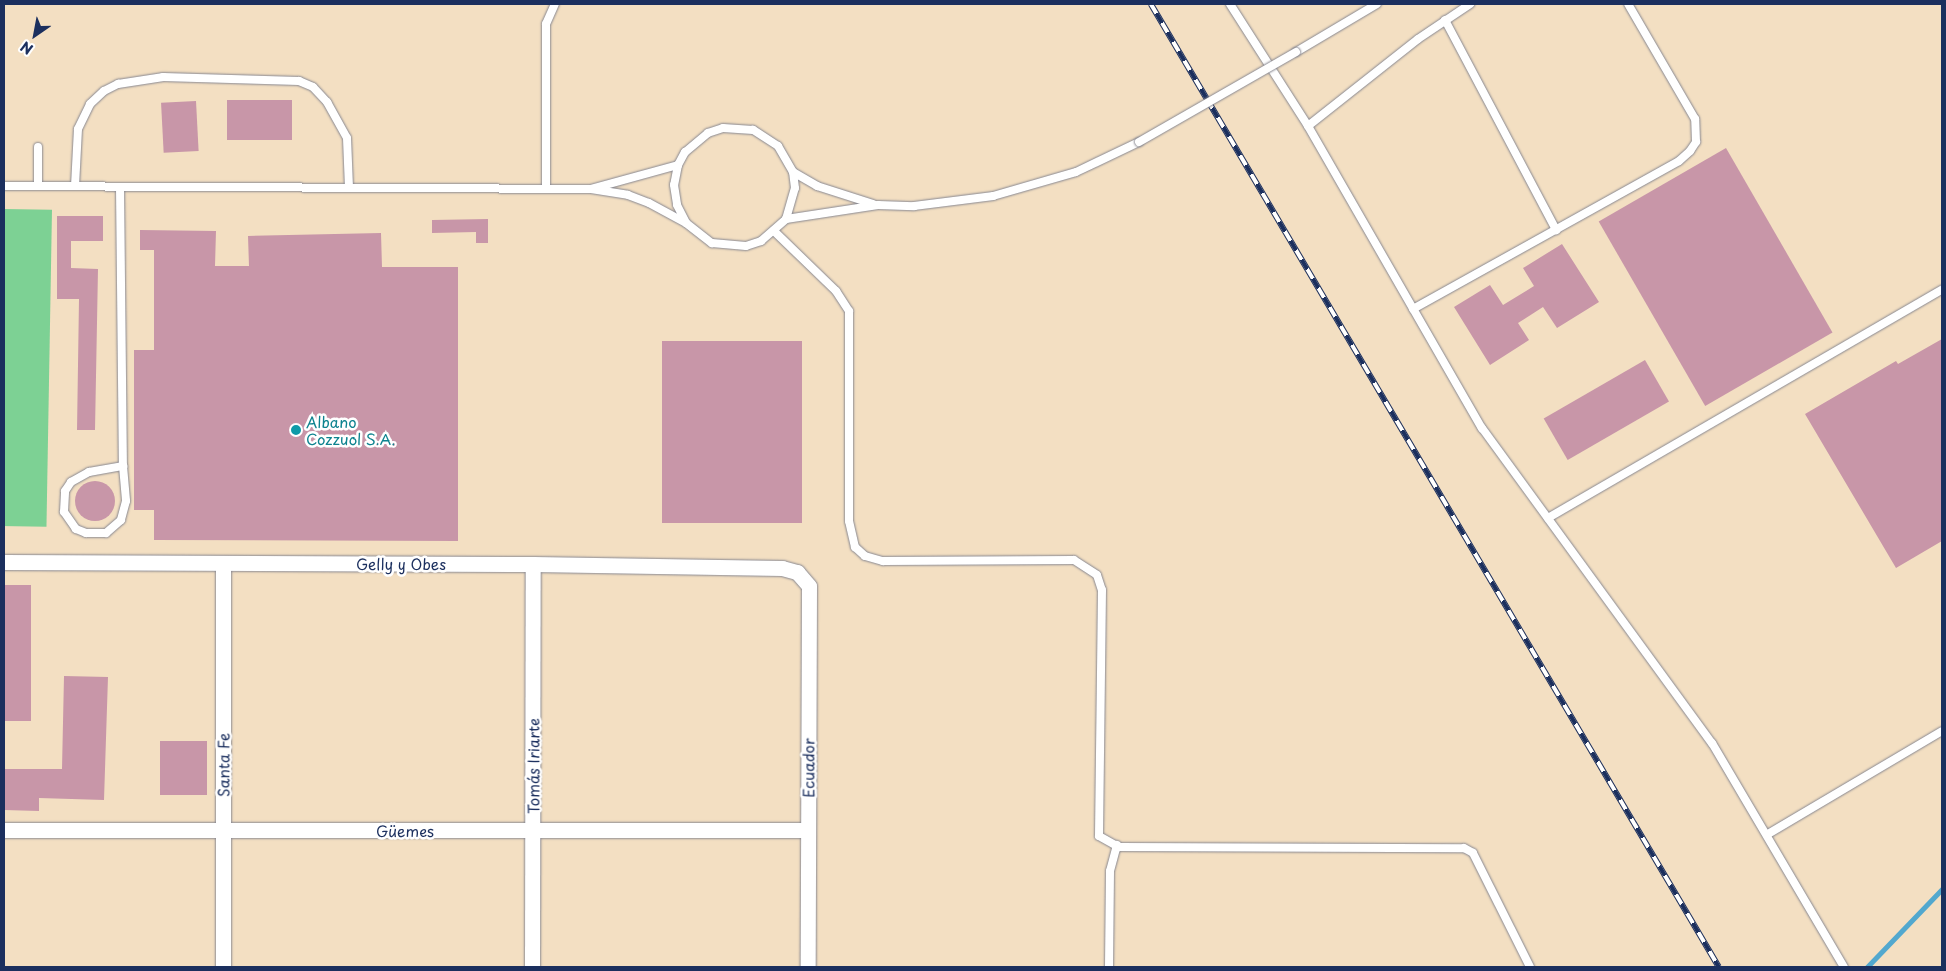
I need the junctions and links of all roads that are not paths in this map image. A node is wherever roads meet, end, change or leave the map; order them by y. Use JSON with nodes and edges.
{"nodes":[{"id":1,"x":556,"y":4,"type":"edge"},
{"id":2,"x":1230,"y":4,"type":"edge"},
{"id":3,"x":1378,"y":4,"type":"edge"},
{"id":4,"x":1470,"y":4,"type":"edge"},
{"id":5,"x":1628,"y":4,"type":"edge"},
{"id":6,"x":1445,"y":20,"type":"junction"},
{"id":7,"x":1308,"y":126,"type":"junction"},
{"id":8,"x":38,"y":147,"type":"dead end"},
{"id":9,"x":678,"y":165,"type":"junction"},
{"id":10,"x":793,"y":172,"type":"junction"},
{"id":11,"x":4,"y":186,"type":"edge"},
{"id":12,"x":38,"y":186,"type":"junction"},
{"id":13,"x":75,"y":186,"type":"junction"},
{"id":14,"x":120,"y":186,"type":"junction"},
{"id":15,"x":349,"y":188,"type":"junction"},
{"id":16,"x":546,"y":189,"type":"junction"},
{"id":17,"x":591,"y":189,"type":"junction"},
{"id":18,"x":878,"y":205,"type":"junction"},
{"id":19,"x":786,"y":219,"type":"junction"},
{"id":20,"x":686,"y":223,"type":"junction"},
{"id":21,"x":1556,"y":230,"type":"junction"},
{"id":22,"x":775,"y":232,"type":"junction"},
{"id":23,"x":1942,"y":290,"type":"edge"},
{"id":24,"x":1413,"y":309,"type":"junction"},
{"id":25,"x":123,"y":466,"type":"junction"},
{"id":26,"x":1548,"y":518,"type":"junction"},
{"id":27,"x":4,"y":562,"type":"edge"},
{"id":28,"x":223,"y":564,"type":"junction"},
{"id":29,"x":533,"y":564,"type":"junction"},
{"id":30,"x":797,"y":572,"type":"joint"},
{"id":31,"x":1942,"y":731,"type":"edge"},
{"id":32,"x":222,"y":829,"type":"junction"},
{"id":33,"x":4,"y":830,"type":"edge"},
{"id":34,"x":807,"y":830,"type":"junction"},
{"id":35,"x":533,"y":832,"type":"junction"},
{"id":36,"x":1768,"y":834,"type":"junction"},
{"id":37,"x":1117,"y":845,"type":"junction"},
{"id":38,"x":223,"y":967,"type":"edge"},
{"id":39,"x":532,"y":967,"type":"edge"},
{"id":40,"x":808,"y":967,"type":"edge"},
{"id":41,"x":1109,"y":967,"type":"edge"},
{"id":42,"x":1530,"y":967,"type":"edge"},
{"id":43,"x":1844,"y":967,"type":"edge"}],
"edges":[{"from":1,"to":16,"type":"lane"},
{"from":2,"to":7,"type":"lane"},
{"from":3,"to":18,"type":"lane","bridge":true},
{"from":4,"to":6,"type":"lane"},
{"from":5,"to":21,"type":"lane"},
{"from":6,"to":7,"type":"lane"},
{"from":6,"to":21,"type":"lane"},
{"from":7,"to":24,"type":"lane"},
{"from":8,"to":12,"type":"lane"},
{"from":9,"to":10,"type":"lane"},
{"from":9,"to":17,"type":"lane"},
{"from":9,"to":20,"type":"lane"},
{"from":10,"to":18,"type":"lane"},
{"from":10,"to":19,"type":"lane"},
{"from":11,"to":12,"type":"lane"},
{"from":12,"to":13,"type":"lane"},
{"from":13,"to":14,"type":"lane"},
{"from":13,"to":15,"type":"lane"},
{"from":14,"to":15,"type":"lane"},
{"from":14,"to":25,"type":"lane"},
{"from":15,"to":16,"type":"lane"},
{"from":16,"to":17,"type":"lane"},
{"from":17,"to":20,"type":"lane"},
{"from":18,"to":19,"type":"lane"},
{"from":19,"to":22,"type":"lane"},
{"from":20,"to":22,"type":"lane"},
{"from":21,"to":24,"type":"lane"},
{"from":22,"to":37,"type":"lane"},
{"from":23,"to":26,"type":"lane"},
{"from":24,"to":26,"type":"lane"},
{"from":25,"to":25,"type":"lane"},
{"from":26,"to":36,"type":"lane"},
{"from":27,"to":28,"type":"street","name":"Gelly y Obes"},
{"from":28,"to":29,"type":"street","name":"Gelly y Obes"},
{"from":28,"to":32,"type":"street","name":"Santa Fe"},
{"from":29,"to":30,"type":"street","name":"Gelly y Obes"},
{"from":29,"to":35,"type":"street","name":"Tomás Iriarte"},
{"from":30,"to":34,"type":"street","name":"Ecuador"},
{"from":31,"to":36,"type":"lane"},
{"from":32,"to":33,"type":"street","name":"Güemes"},
{"from":32,"to":35,"type":"street","name":"Güemes"},
{"from":32,"to":38,"type":"street","name":"Santa Fe"},
{"from":34,"to":35,"type":"street","name":"Güemes"},
{"from":34,"to":40,"type":"street","name":"Ecuador"},
{"from":35,"to":39,"type":"street","name":"Tomás Iriarte"},
{"from":36,"to":43,"type":"lane"},
{"from":37,"to":41,"type":"lane"},
{"from":37,"to":42,"type":"lane"}]}
